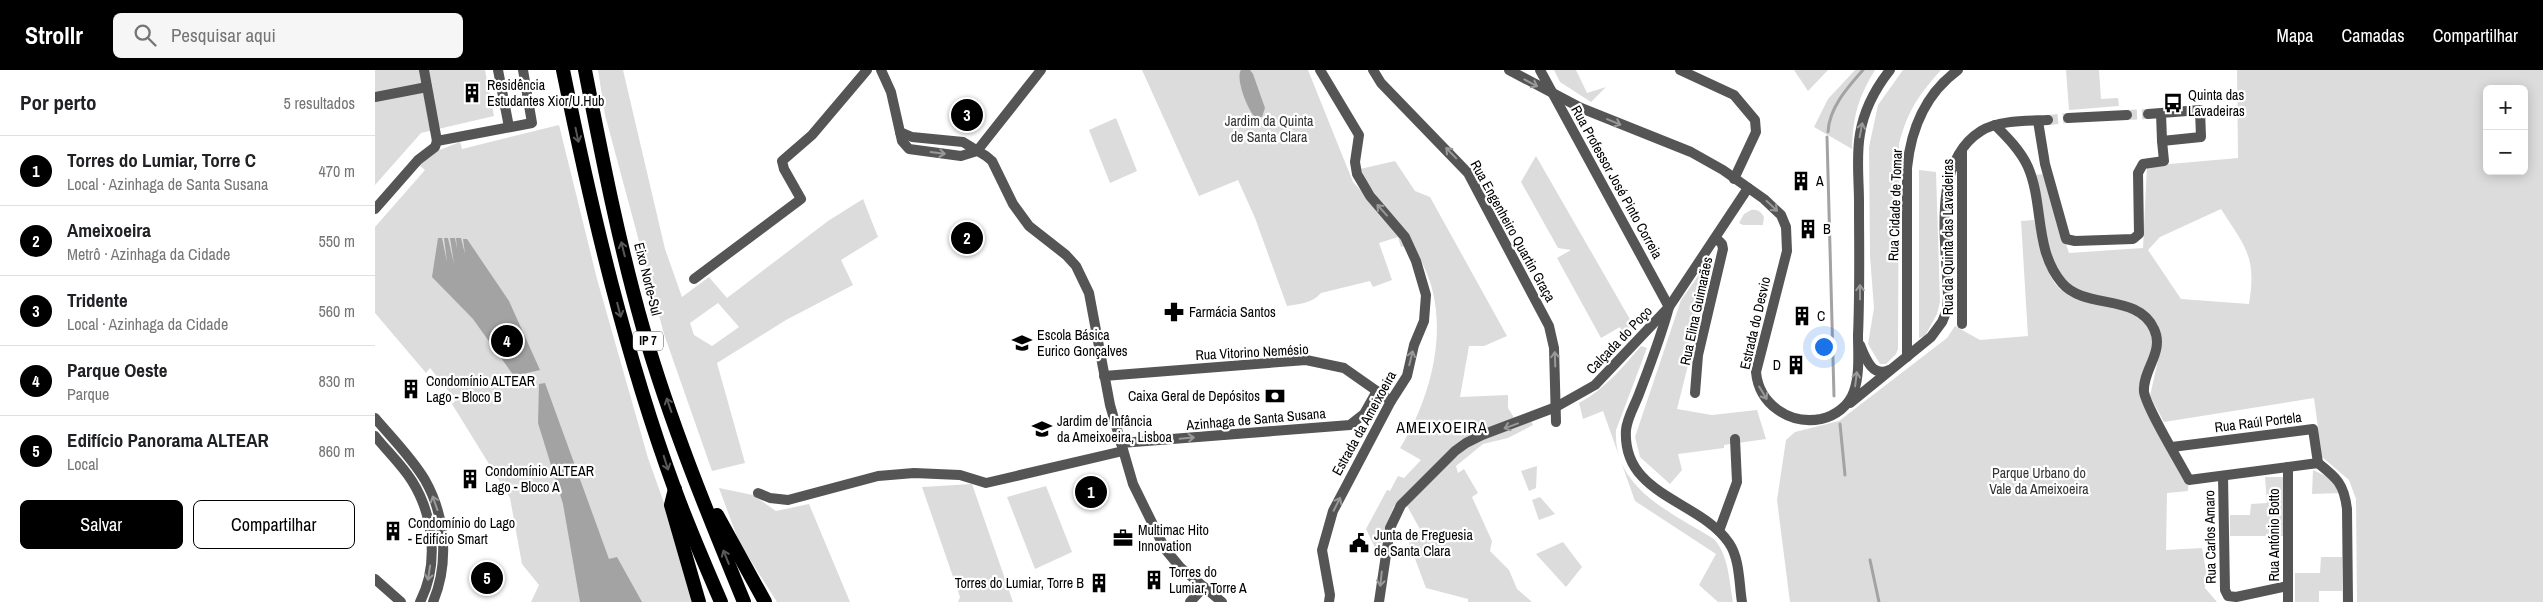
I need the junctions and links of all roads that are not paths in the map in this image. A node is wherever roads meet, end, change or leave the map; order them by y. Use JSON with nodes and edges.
{"nodes":[{"id":1,"x":424,"y":70,"type":"edge"},
{"id":2,"x":498,"y":70,"type":"edge"},
{"id":3,"x":523,"y":70,"type":"edge"},
{"id":4,"x":563,"y":70,"type":"edge"},
{"id":5,"x":585,"y":70,"type":"edge"},
{"id":6,"x":867,"y":70,"type":"edge"},
{"id":7,"x":881,"y":70,"type":"edge"},
{"id":8,"x":1041,"y":70,"type":"edge"},
{"id":9,"x":1320,"y":70,"type":"edge"},
{"id":10,"x":1373,"y":70,"type":"edge"},
{"id":11,"x":1509,"y":70,"type":"edge"},
{"id":12,"x":1541,"y":70,"type":"edge"},
{"id":13,"x":1680,"y":70,"type":"edge"},
{"id":14,"x":1891,"y":70,"type":"edge"},
{"id":15,"x":1958,"y":70,"type":"edge"},
{"id":16,"x":427,"y":87,"type":"junction"},
{"id":17,"x":1554,"y":95,"type":"junction"},
{"id":18,"x":375,"y":97,"type":"edge"},
{"id":19,"x":2161,"y":113,"type":"junction"},
{"id":20,"x":2148,"y":114,"type":"tunnel mouth"},
{"id":21,"x":2127,"y":115,"type":"tunnel mouth"},
{"id":22,"x":2068,"y":118,"type":"tunnel mouth"},
{"id":23,"x":1995,"y":125,"type":"junction"},
{"id":24,"x":509,"y":127,"type":"junction"},
{"id":25,"x":437,"y":141,"type":"junction"},
{"id":26,"x":2162,"y":141,"type":"junction"},
{"id":27,"x":1962,"y":150,"type":"junction"},
{"id":28,"x":977,"y":151,"type":"junction"},
{"id":29,"x":1734,"y":178,"type":"junction"},
{"id":30,"x":1748,"y":188,"type":"junction"},
{"id":31,"x":375,"y":209,"type":"edge"},
{"id":32,"x":1715,"y":238,"type":"junction"},
{"id":33,"x":694,"y":279,"type":"dead end"},
{"id":34,"x":1669,"y":307,"type":"junction"},
{"id":35,"x":1962,"y":324,"type":"dead end"},
{"id":36,"x":1858,"y":341,"type":"junction"},
{"id":37,"x":1907,"y":357,"type":"junction"},
{"id":38,"x":1893,"y":368,"type":"junction"},
{"id":39,"x":1105,"y":376,"type":"junction"},
{"id":40,"x":1377,"y":391,"type":"junction"},
{"id":41,"x":1695,"y":393,"type":"dead end"},
{"id":42,"x":1391,"y":401,"type":"junction"},
{"id":43,"x":1556,"y":408,"type":"junction"},
{"id":44,"x":1840,"y":412,"type":"junction"},
{"id":45,"x":375,"y":418,"type":"edge"},
{"id":46,"x":1556,"y":422,"type":"dead end"},
{"id":47,"x":375,"y":436,"type":"edge"},
{"id":48,"x":1735,"y":439,"type":"dead end"},
{"id":49,"x":1122,"y":447,"type":"junction"},
{"id":50,"x":2172,"y":447,"type":"junction"},
{"id":51,"x":2318,"y":463,"type":"junction"},
{"id":52,"x":2288,"y":467,"type":"junction"},
{"id":53,"x":692,"y":472,"type":"junction"},
{"id":54,"x":2223,"y":476,"type":"junction"},
{"id":55,"x":675,"y":489,"type":"junction"},
{"id":56,"x":758,"y":493,"type":"dead end"},
{"id":57,"x":1719,"y":531,"type":"junction"},
{"id":58,"x":375,"y":579,"type":"edge"},
{"id":59,"x":2288,"y":586,"type":"junction"},
{"id":60,"x":1204,"y":587,"type":"junction"},
{"id":61,"x":1217,"y":601,"type":"edge"},
{"id":62,"x":401,"y":602,"type":"edge"},
{"id":63,"x":419,"y":602,"type":"edge"},
{"id":64,"x":433,"y":602,"type":"edge"},
{"id":65,"x":699,"y":602,"type":"edge"},
{"id":66,"x":721,"y":602,"type":"edge"},
{"id":67,"x":744,"y":602,"type":"edge"},
{"id":68,"x":765,"y":602,"type":"edge"},
{"id":69,"x":1190,"y":602,"type":"edge"},
{"id":70,"x":1329,"y":602,"type":"edge"},
{"id":71,"x":1379,"y":602,"type":"edge"},
{"id":72,"x":1742,"y":602,"type":"edge"},
{"id":73,"x":2288,"y":602,"type":"edge"},
{"id":74,"x":2348,"y":602,"type":"edge"}],
"edges":[{"from":1,"to":16,"type":"street"},
{"from":2,"to":24,"type":"street"},
{"from":3,"to":24,"type":"street"},
{"from":4,"to":55,"type":"highway","number":"IP 7","one_way":true},
{"from":53,"to":5,"type":"highway","name":"Eixo Norte-Sul","number":"IP 7","one_way":true},
{"from":6,"to":33,"type":"street"},
{"from":7,"to":28,"type":"street"},
{"from":8,"to":28,"type":"street"},
{"from":42,"to":9,"type":"street","name":"Estrada da Ameixoeira","one_way":true},
{"from":43,"to":10,"type":"street","name":"Rua Engenheiro Quartin Graça","one_way":true},
{"from":11,"to":17,"type":"street","name":"Estrada do Desvio","one_way":true},
{"from":12,"to":17,"type":"street","name":"Rua Professor José Pinto Correia"},
{"from":13,"to":29,"type":"street"},
{"from":36,"to":14,"type":"street","one_way":true},
{"from":15,"to":37,"type":"street","name":"Rua Cidade de Tomar"},
{"from":16,"to":18,"type":"street"},
{"from":16,"to":25,"type":"street"},
{"from":17,"to":29,"type":"street","name":"Estrada do Desvio","one_way":true},
{"from":17,"to":34,"type":"street","name":"Rua Professor José Pinto Correia"},
{"from":19,"to":20,"type":"street"},
{"from":19,"to":26,"type":"street"},
{"from":19,"to":26,"type":"street"},
{"from":21,"to":22,"type":"street"},
{"from":23,"to":26,"type":"street"},
{"from":23,"to":27,"type":"street"},
{"from":23,"to":50,"type":"street"},
{"from":24,"to":25,"type":"street"},
{"from":25,"to":31,"type":"street"},
{"from":27,"to":35,"type":"street","name":"Rua da Quinta das Lavadeiras"},
{"from":27,"to":37,"type":"street"},
{"from":28,"to":39,"type":"street"},
{"from":29,"to":30,"type":"street","name":"Estrada do Desvio"},
{"from":30,"to":32,"type":"street","name":"Calçada do Poço"},
{"from":30,"to":44,"type":"street","name":"Estrada do Desvio","one_way":true},
{"from":32,"to":34,"type":"street","name":"Calçada do Poço"},
{"from":32,"to":41,"type":"street","name":"Rua Elina Guimarães"},
{"from":34,"to":43,"type":"street","name":"Calçada do Poço"},
{"from":34,"to":57,"type":"street"},
{"from":36,"to":38,"type":"street"},
{"from":44,"to":36,"type":"street","one_way":true},
{"from":37,"to":38,"type":"street"},
{"from":38,"to":44,"type":"street"},
{"from":39,"to":40,"type":"street","name":"Rua Vitorino Nemésio"},
{"from":39,"to":49,"type":"street"},
{"from":40,"to":42,"type":"street","name":"Rua Vitorino Nemésio"},
{"from":49,"to":40,"type":"street","name":"Azinhaga de Santa Susana","one_way":true},
{"from":70,"to":42,"type":"street","name":"Estrada da Ameixoeira","one_way":true},
{"from":43,"to":46,"type":"street","name":"Rua Engenheiro Quartin Graça"},
{"from":43,"to":71,"type":"street","name":"Calçada do Poço","one_way":true},
{"from":64,"to":45,"type":"street","one_way":true},
{"from":47,"to":63,"type":"street","one_way":true},
{"from":48,"to":57,"type":"street"},
{"from":49,"to":56,"type":"street","name":"Azinhaga de Santa Susana"},
{"from":49,"to":60,"type":"street"},
{"from":50,"to":51,"type":"street","name":"Rua Raúl Portela"},
{"from":50,"to":54,"type":"street"},
{"from":51,"to":52,"type":"street"},
{"from":51,"to":74,"type":"street"},
{"from":52,"to":54,"type":"street"},
{"from":52,"to":59,"type":"street","name":"Rua António Botto"},
{"from":67,"to":53,"type":"highway","name":"Eixo Norte-Sul","number":"IP 7","one_way":true},
{"from":53,"to":68,"type":"highway"},
{"from":54,"to":59,"type":"street","name":"Rua Carlos Amaro"},
{"from":55,"to":65,"type":"highway"},
{"from":55,"to":66,"type":"highway","number":"IP 7"},
{"from":57,"to":72,"type":"street"},
{"from":58,"to":62,"type":"street"},
{"from":59,"to":73,"type":"street","name":"Rua António Botto"},
{"from":60,"to":61,"type":"street"},
{"from":60,"to":69,"type":"street"}]}
